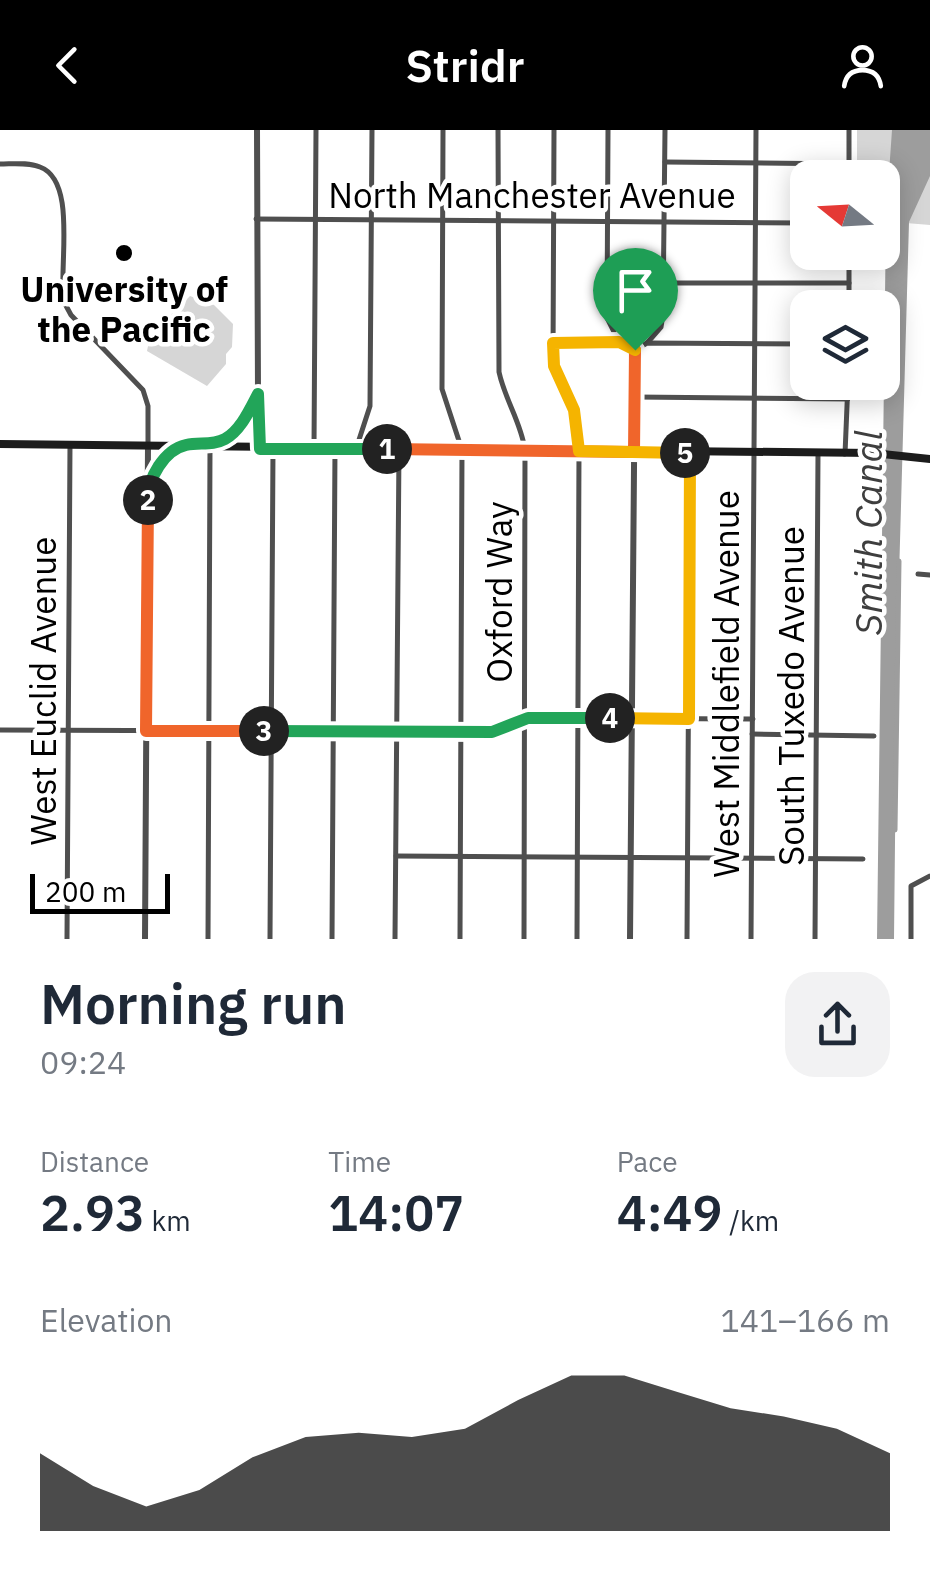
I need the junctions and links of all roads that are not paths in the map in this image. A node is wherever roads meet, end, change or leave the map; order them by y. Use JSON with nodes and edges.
{"nodes":[{"id":1,"x":257,"y":130,"type":"edge"},
{"id":2,"x":316,"y":130,"type":"edge"},
{"id":3,"x":372,"y":130,"type":"edge"},
{"id":4,"x":443,"y":130,"type":"edge"},
{"id":5,"x":498,"y":130,"type":"edge"},
{"id":6,"x":554,"y":130,"type":"edge"},
{"id":7,"x":608,"y":130,"type":"edge"},
{"id":8,"x":665,"y":130,"type":"edge"},
{"id":9,"x":756,"y":130,"type":"edge"},
{"id":10,"x":849,"y":130,"type":"edge"},
{"id":11,"x":849,"y":160,"type":"edge"},
{"id":12,"x":665,"y":162,"type":"junction"},
{"id":13,"x":756,"y":162,"type":"junction"},
{"id":14,"x":790,"y":163,"type":"edge"},
{"id":15,"x":0,"y":164,"type":"edge"},
{"id":16,"x":256,"y":219,"type":"junction"},
{"id":17,"x":316,"y":220,"type":"junction"},
{"id":18,"x":371,"y":220,"type":"junction"},
{"id":19,"x":442,"y":220,"type":"junction"},
{"id":20,"x":498,"y":220,"type":"junction"},
{"id":21,"x":553,"y":221,"type":"junction"},
{"id":22,"x":608,"y":222,"type":"junction"},
{"id":23,"x":664,"y":222,"type":"junction"},
{"id":24,"x":756,"y":222,"type":"junction"},
{"id":25,"x":790,"y":223,"type":"edge"},
{"id":26,"x":849,"y":270,"type":"edge"},
{"id":27,"x":664,"y":282,"type":"junction"},
{"id":28,"x":755,"y":283,"type":"junction"},
{"id":29,"x":849,"y":284,"type":"junction"},
{"id":30,"x":849,"y":290,"type":"edge"},
{"id":31,"x":619,"y":342,"type":"junction"},
{"id":32,"x":553,"y":343,"type":"junction"},
{"id":33,"x":647,"y":343,"type":"junction"},
{"id":34,"x":755,"y":344,"type":"junction"},
{"id":35,"x":790,"y":344,"type":"edge"},
{"id":36,"x":635,"y":350,"type":"junction"},
{"id":37,"x":258,"y":394,"type":"junction"},
{"id":38,"x":634,"y":397,"type":"junction"},
{"id":39,"x":754,"y":398,"type":"junction"},
{"id":40,"x":790,"y":398,"type":"edge"},
{"id":41,"x":848,"y":400,"type":"edge"},
{"id":42,"x":0,"y":444,"type":"edge"},
{"id":43,"x":70,"y":444,"type":"junction"},
{"id":44,"x":184,"y":445,"type":"junction"},
{"id":45,"x":210,"y":445,"type":"junction"},
{"id":46,"x":148,"y":446,"type":"junction"},
{"id":47,"x":314,"y":448,"type":"junction"},
{"id":48,"x":335,"y":448,"type":"junction"},
{"id":49,"x":356,"y":448,"type":"junction"},
{"id":50,"x":260,"y":449,"type":"junction"},
{"id":51,"x":274,"y":449,"type":"junction"},
{"id":52,"x":398,"y":449,"type":"junction"},
{"id":53,"x":462,"y":450,"type":"junction"},
{"id":54,"x":526,"y":450,"type":"junction"},
{"id":55,"x":579,"y":451,"type":"junction"},
{"id":56,"x":634,"y":452,"type":"junction"},
{"id":57,"x":690,"y":453,"type":"junction"},
{"id":58,"x":753,"y":454,"type":"junction"},
{"id":59,"x":818,"y":454,"type":"junction"},
{"id":60,"x":845,"y":454,"type":"junction"},
{"id":61,"x":930,"y":459,"type":"edge"},
{"id":62,"x":148,"y":487,"type":"junction"},
{"id":63,"x":918,"y":574,"type":"dead end"},
{"id":64,"x":930,"y":575,"type":"edge"},
{"id":65,"x":578,"y":718,"type":"junction"},
{"id":66,"x":632,"y":718,"type":"junction"},
{"id":67,"x":689,"y":719,"type":"junction"},
{"id":68,"x":752,"y":719,"type":"junction"},
{"id":69,"x":524,"y":721,"type":"junction"},
{"id":70,"x":0,"y":730,"type":"edge"},
{"id":71,"x":69,"y":730,"type":"junction"},
{"id":72,"x":146,"y":731,"type":"junction"},
{"id":73,"x":209,"y":731,"type":"junction"},
{"id":74,"x":271,"y":732,"type":"junction"},
{"id":75,"x":334,"y":732,"type":"junction"},
{"id":76,"x":396,"y":732,"type":"junction"},
{"id":77,"x":461,"y":732,"type":"junction"},
{"id":78,"x":752,"y":734,"type":"junction"},
{"id":79,"x":816,"y":735,"type":"junction"},
{"id":80,"x":874,"y":736,"type":"dead end"},
{"id":81,"x":395,"y":856,"type":"junction"},
{"id":82,"x":460,"y":856,"type":"junction"},
{"id":83,"x":524,"y":856,"type":"junction"},
{"id":84,"x":577,"y":857,"type":"junction"},
{"id":85,"x":630,"y":857,"type":"junction"},
{"id":86,"x":688,"y":858,"type":"junction"},
{"id":87,"x":752,"y":858,"type":"junction"},
{"id":88,"x":816,"y":858,"type":"junction"},
{"id":89,"x":863,"y":859,"type":"dead end"},
{"id":90,"x":930,"y":876,"type":"edge"},
{"id":91,"x":66,"y":939,"type":"edge"},
{"id":92,"x":145,"y":939,"type":"edge"},
{"id":93,"x":208,"y":939,"type":"edge"},
{"id":94,"x":270,"y":939,"type":"edge"},
{"id":95,"x":332,"y":939,"type":"edge"},
{"id":96,"x":395,"y":939,"type":"edge"},
{"id":97,"x":460,"y":939,"type":"edge"},
{"id":98,"x":524,"y":939,"type":"edge"},
{"id":99,"x":577,"y":939,"type":"edge"},
{"id":100,"x":630,"y":939,"type":"edge"},
{"id":101,"x":688,"y":939,"type":"edge"},
{"id":102,"x":751,"y":939,"type":"edge"},
{"id":103,"x":815,"y":939,"type":"edge"},
{"id":104,"x":910,"y":939,"type":"edge"}],
"edges":[{"from":1,"to":16,"type":"street"},
{"from":2,"to":17,"type":"street"},
{"from":3,"to":18,"type":"street"},
{"from":4,"to":19,"type":"street"},
{"from":5,"to":20,"type":"street","name":"Oxford Way"},
{"from":6,"to":21,"type":"street"},
{"from":7,"to":22,"type":"street"},
{"from":8,"to":12,"type":"street"},
{"from":9,"to":13,"type":"street","name":"West Middlefield Avenue"},
{"from":10,"to":11,"type":"street"},
{"from":12,"to":13,"type":"street"},
{"from":12,"to":23,"type":"street"},
{"from":13,"to":14,"type":"street"},
{"from":13,"to":24,"type":"street","name":"West Middlefield Avenue"},
{"from":15,"to":46,"type":"street"},
{"from":16,"to":17,"type":"street","name":"North Manchester Avenue"},
{"from":16,"to":37,"type":"street"},
{"from":17,"to":18,"type":"street","name":"North Manchester Avenue"},
{"from":17,"to":47,"type":"street"},
{"from":18,"to":19,"type":"street","name":"North Manchester Avenue"},
{"from":18,"to":49,"type":"street"},
{"from":19,"to":20,"type":"street","name":"North Manchester Avenue"},
{"from":19,"to":53,"type":"street"},
{"from":20,"to":21,"type":"street","name":"North Manchester Avenue"},
{"from":20,"to":54,"type":"street","name":"Oxford Way"},
{"from":21,"to":22,"type":"street","name":"North Manchester Avenue"},
{"from":21,"to":32,"type":"street"},
{"from":22,"to":23,"type":"street","name":"North Manchester Avenue"},
{"from":22,"to":31,"type":"street"},
{"from":23,"to":24,"type":"street","name":"North Manchester Avenue"},
{"from":23,"to":27,"type":"street"},
{"from":24,"to":25,"type":"street","name":"North Manchester Avenue"},
{"from":24,"to":28,"type":"street","name":"West Middlefield Avenue"},
{"from":26,"to":29,"type":"street"},
{"from":27,"to":28,"type":"street"},
{"from":27,"to":33,"type":"street"},
{"from":28,"to":29,"type":"street"},
{"from":28,"to":34,"type":"street","name":"West Middlefield Avenue"},
{"from":29,"to":30,"type":"street"},
{"from":31,"to":32,"type":"street"},
{"from":31,"to":36,"type":"street"},
{"from":32,"to":55,"type":"street"},
{"from":33,"to":34,"type":"street"},
{"from":33,"to":36,"type":"street"},
{"from":34,"to":35,"type":"street"},
{"from":34,"to":39,"type":"street","name":"West Middlefield Avenue"},
{"from":36,"to":38,"type":"street"},
{"from":37,"to":45,"type":"street"},
{"from":37,"to":50,"type":"street"},
{"from":38,"to":39,"type":"street"},
{"from":38,"to":56,"type":"street"},
{"from":39,"to":40,"type":"street"},
{"from":39,"to":58,"type":"street","name":"West Middlefield Avenue"},
{"from":41,"to":60,"type":"street"},
{"from":42,"to":43,"type":"main road"},
{"from":43,"to":46,"type":"main road"},
{"from":43,"to":71,"type":"street","name":"West Euclid Avenue"},
{"from":44,"to":45,"type":"main road"},
{"from":44,"to":46,"type":"main road"},
{"from":44,"to":62,"type":"main road"},
{"from":45,"to":50,"type":"main road"},
{"from":45,"to":73,"type":"street"},
{"from":46,"to":62,"type":"street"},
{"from":47,"to":48,"type":"main road"},
{"from":47,"to":51,"type":"main road"},
{"from":48,"to":49,"type":"main road"},
{"from":48,"to":75,"type":"street"},
{"from":49,"to":52,"type":"main road"},
{"from":50,"to":51,"type":"main road"},
{"from":51,"to":74,"type":"street"},
{"from":52,"to":53,"type":"main road"},
{"from":52,"to":76,"type":"street"},
{"from":53,"to":54,"type":"main road"},
{"from":53,"to":77,"type":"street"},
{"from":54,"to":55,"type":"main road"},
{"from":54,"to":69,"type":"street","name":"Oxford Way"},
{"from":55,"to":56,"type":"main road"},
{"from":55,"to":65,"type":"street"},
{"from":56,"to":57,"type":"main road"},
{"from":56,"to":66,"type":"street"},
{"from":57,"to":58,"type":"main road"},
{"from":57,"to":67,"type":"street"},
{"from":58,"to":59,"type":"main road"},
{"from":58,"to":68,"type":"street","name":"West Middlefield Avenue"},
{"from":59,"to":60,"type":"main road"},
{"from":59,"to":79,"type":"street","name":"South Tuxedo Avenue"},
{"from":60,"to":61,"type":"main road"},
{"from":62,"to":72,"type":"street"},
{"from":63,"to":64,"type":"street"},
{"from":65,"to":66,"type":"street"},
{"from":65,"to":69,"type":"street"},
{"from":65,"to":84,"type":"street"},
{"from":66,"to":67,"type":"street"},
{"from":66,"to":85,"type":"street"},
{"from":67,"to":68,"type":"street"},
{"from":67,"to":86,"type":"street"},
{"from":68,"to":78,"type":"street","name":"West Middlefield Avenue"},
{"from":69,"to":77,"type":"street"},
{"from":69,"to":83,"type":"street","name":"Oxford Way"},
{"from":70,"to":71,"type":"street"},
{"from":71,"to":72,"type":"street"},
{"from":71,"to":91,"type":"street","name":"West Euclid Avenue"},
{"from":72,"to":73,"type":"street"},
{"from":72,"to":92,"type":"street"},
{"from":73,"to":74,"type":"street"},
{"from":73,"to":93,"type":"street"},
{"from":74,"to":75,"type":"street"},
{"from":74,"to":94,"type":"street"},
{"from":75,"to":76,"type":"street"},
{"from":75,"to":95,"type":"street"},
{"from":76,"to":77,"type":"street"},
{"from":76,"to":81,"type":"street"},
{"from":77,"to":82,"type":"street"},
{"from":78,"to":79,"type":"street"},
{"from":78,"to":87,"type":"street","name":"West Middlefield Avenue"},
{"from":79,"to":80,"type":"street"},
{"from":79,"to":88,"type":"street","name":"South Tuxedo Avenue"},
{"from":81,"to":82,"type":"street"},
{"from":81,"to":96,"type":"street"},
{"from":82,"to":83,"type":"street"},
{"from":82,"to":97,"type":"street"},
{"from":83,"to":84,"type":"street"},
{"from":83,"to":98,"type":"street","name":"Oxford Way"},
{"from":84,"to":85,"type":"street"},
{"from":84,"to":99,"type":"street"},
{"from":85,"to":86,"type":"street"},
{"from":85,"to":100,"type":"street"},
{"from":86,"to":87,"type":"street"},
{"from":86,"to":101,"type":"street"},
{"from":87,"to":88,"type":"street"},
{"from":87,"to":102,"type":"street","name":"West Middlefield Avenue"},
{"from":88,"to":89,"type":"street"},
{"from":88,"to":103,"type":"street","name":"South Tuxedo Avenue"},
{"from":90,"to":104,"type":"street"}]}
